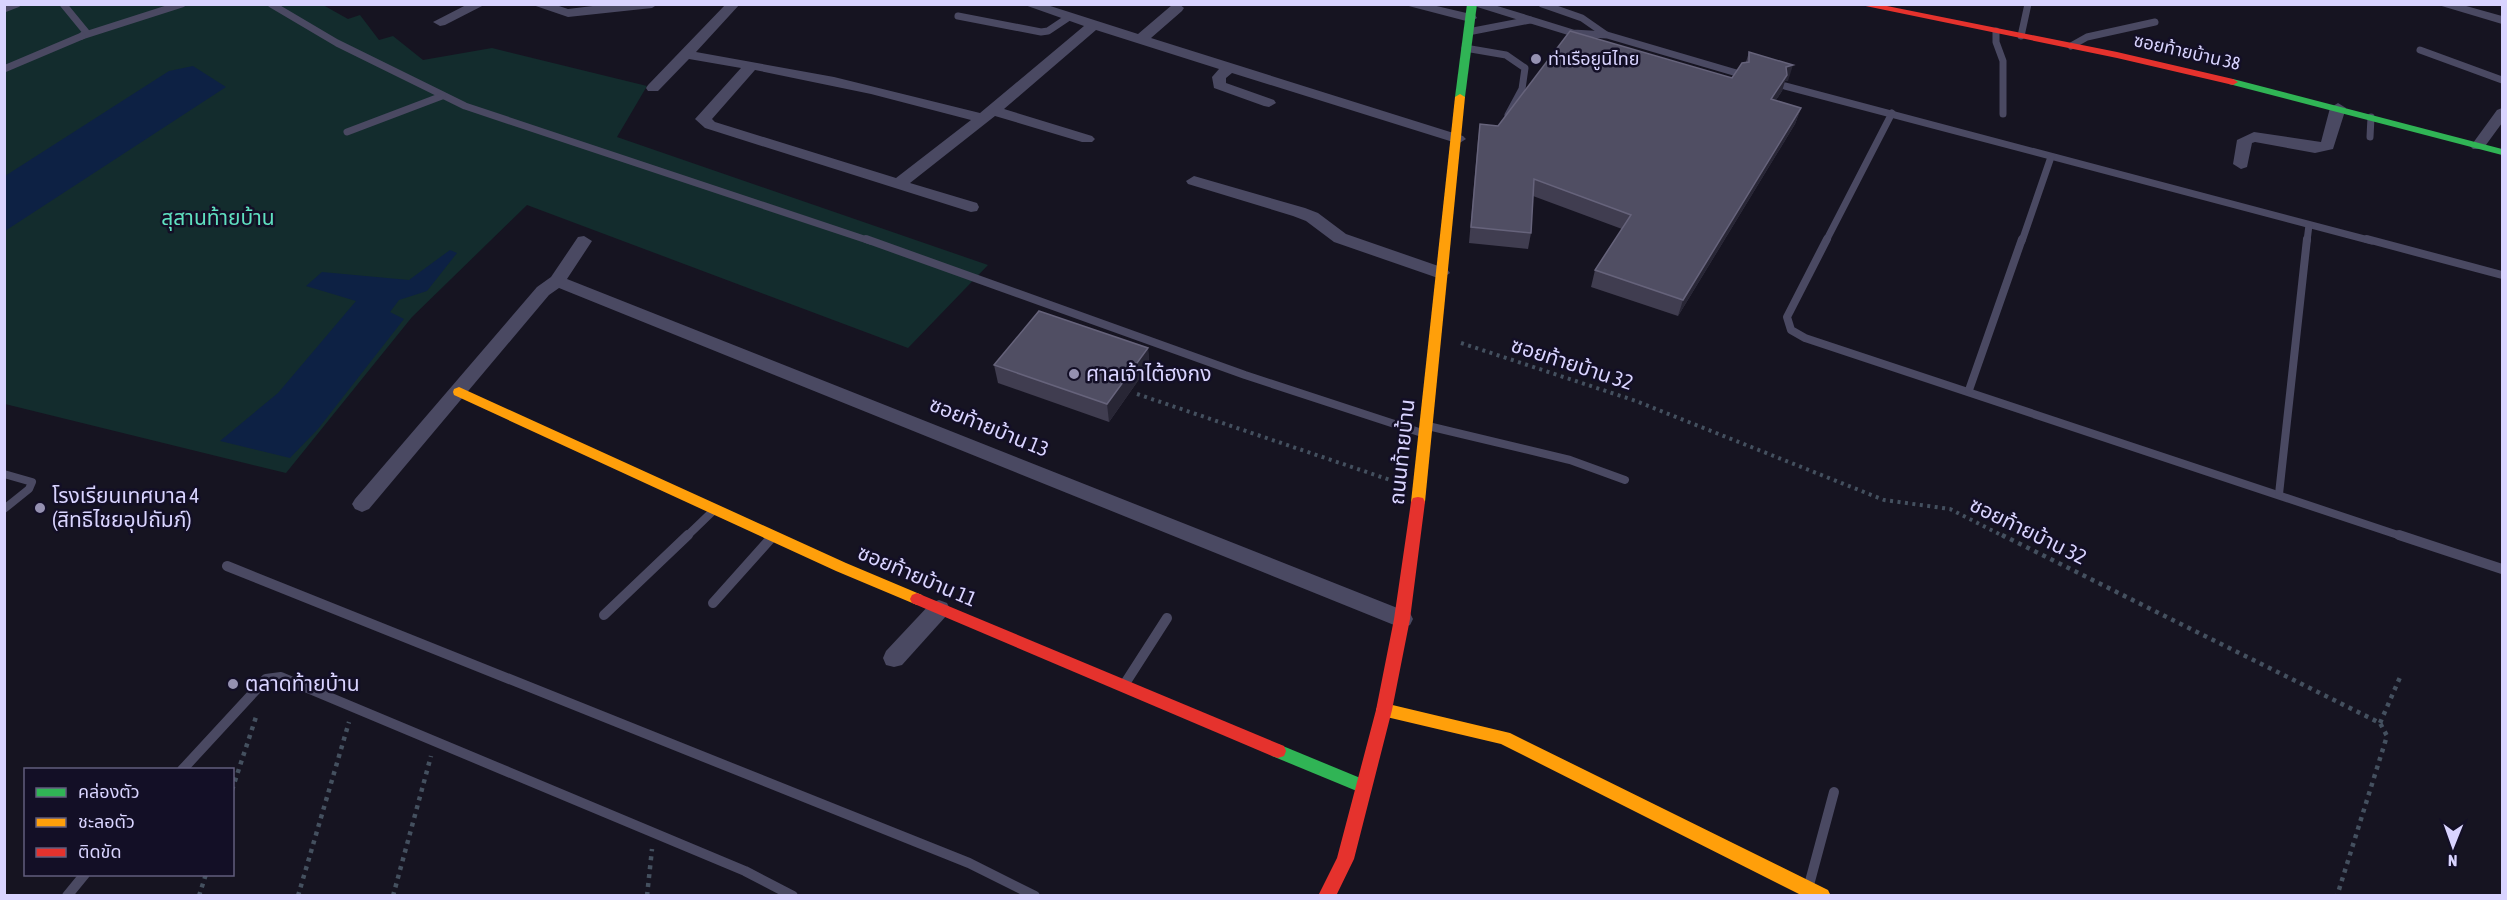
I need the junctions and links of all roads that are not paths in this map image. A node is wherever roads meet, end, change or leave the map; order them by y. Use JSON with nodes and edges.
{"nodes":[{"id":1,"x":17,"y":4,"type":"edge"},
{"id":2,"x":63,"y":4,"type":"edge"},
{"id":3,"x":182,"y":4,"type":"edge"},
{"id":4,"x":271,"y":4,"type":"edge"},
{"id":5,"x":480,"y":4,"type":"edge"},
{"id":6,"x":536,"y":4,"type":"edge"},
{"id":7,"x":652,"y":4,"type":"edge"},
{"id":8,"x":734,"y":4,"type":"edge"},
{"id":9,"x":1028,"y":4,"type":"edge"},
{"id":10,"x":1407,"y":4,"type":"edge"},
{"id":11,"x":1479,"y":4,"type":"edge"},
{"id":12,"x":1542,"y":4,"type":"edge"},
{"id":13,"x":1860,"y":4,"type":"edge"},
{"id":14,"x":2028,"y":4,"type":"edge"},
{"id":15,"x":2441,"y":4,"type":"edge"},
{"id":16,"x":1050,"y":7,"type":"edge"},
{"id":17,"x":1177,"y":8,"type":"dead end"},
{"id":18,"x":4,"y":9,"type":"edge"},
{"id":19,"x":958,"y":16,"type":"dead end"},
{"id":20,"x":1069,"y":17,"type":"junction"},
{"id":21,"x":1470,"y":18,"type":"edge"},
{"id":22,"x":1533,"y":19,"type":"junction"},
{"id":23,"x":2502,"y":20,"type":"edge"},
{"id":24,"x":2155,"y":21,"type":"dead end"},
{"id":25,"x":440,"y":22,"type":"dead end"},
{"id":26,"x":1095,"y":24,"type":"junction"},
{"id":27,"x":1996,"y":31,"type":"junction"},
{"id":28,"x":1607,"y":35,"type":"junction"},
{"id":29,"x":82,"y":36,"type":"junction"},
{"id":30,"x":2020,"y":36,"type":"junction"},
{"id":31,"x":1142,"y":39,"type":"junction"},
{"id":32,"x":2071,"y":46,"type":"junction"},
{"id":33,"x":1465,"y":48,"type":"junction"},
{"id":34,"x":2420,"y":50,"type":"dead end"},
{"id":35,"x":684,"y":54,"type":"junction"},
{"id":36,"x":752,"y":65,"type":"junction"},
{"id":37,"x":1229,"y":67,"type":"junction"},
{"id":38,"x":4,"y":69,"type":"edge"},
{"id":39,"x":1740,"y":74,"type":"edge"},
{"id":40,"x":2502,"y":80,"type":"edge"},
{"id":41,"x":1785,"y":86,"type":"edge"},
{"id":42,"x":653,"y":88,"type":"dead end"},
{"id":43,"x":442,"y":96,"type":"junction"},
{"id":44,"x":1269,"y":103,"type":"dead end"},
{"id":45,"x":2338,"y":108,"type":"junction"},
{"id":46,"x":1892,"y":113,"type":"junction"},
{"id":47,"x":2502,"y":113,"type":"edge"},
{"id":48,"x":988,"y":114,"type":"junction"},
{"id":49,"x":2003,"y":114,"type":"dead end"},
{"id":50,"x":2371,"y":117,"type":"junction"},
{"id":51,"x":1499,"y":126,"type":"edge"},
{"id":52,"x":347,"y":132,"type":"dead end"},
{"id":53,"x":2370,"y":137,"type":"dead end"},
{"id":54,"x":1087,"y":139,"type":"dead end"},
{"id":55,"x":1458,"y":139,"type":"junction"},
{"id":56,"x":2478,"y":146,"type":"junction"},
{"id":57,"x":2502,"y":152,"type":"edge"},
{"id":58,"x":2051,"y":157,"type":"junction"},
{"id":59,"x":2241,"y":164,"type":"dead end"},
{"id":60,"x":1194,"y":181,"type":"dead end"},
{"id":61,"x":897,"y":185,"type":"junction"},
{"id":62,"x":971,"y":207,"type":"dead end"},
{"id":63,"x":2309,"y":225,"type":"junction"},
{"id":64,"x":584,"y":241,"type":"dead end"},
{"id":65,"x":1441,"y":273,"type":"junction"},
{"id":66,"x":2502,"y":275,"type":"edge"},
{"id":67,"x":557,"y":281,"type":"junction"},
{"id":68,"x":1969,"y":390,"type":"junction"},
{"id":69,"x":459,"y":392,"type":"junction"},
{"id":70,"x":1426,"y":430,"type":"junction"},
{"id":71,"x":4,"y":474,"type":"edge"},
{"id":72,"x":1625,"y":480,"type":"dead end"},
{"id":73,"x":2279,"y":494,"type":"junction"},
{"id":74,"x":362,"y":504,"type":"dead end"},
{"id":75,"x":4,"y":509,"type":"edge"},
{"id":76,"x":715,"y":510,"type":"junction"},
{"id":77,"x":773,"y":536,"type":"junction"},
{"id":78,"x":227,"y":566,"type":"dead end"},
{"id":79,"x":2502,"y":569,"type":"edge"},
{"id":80,"x":713,"y":603,"type":"dead end"},
{"id":81,"x":939,"y":609,"type":"junction"},
{"id":82,"x":604,"y":615,"type":"dead end"},
{"id":83,"x":1167,"y":618,"type":"dead end"},
{"id":84,"x":1402,"y":618,"type":"junction"},
{"id":85,"x":894,"y":658,"type":"dead end"},
{"id":86,"x":1124,"y":686,"type":"junction"},
{"id":87,"x":1384,"y":710,"type":"junction"},
{"id":88,"x":184,"y":768,"type":"edge"},
{"id":89,"x":1364,"y":787,"type":"junction"},
{"id":90,"x":1834,"y":792,"type":"dead end"},
{"id":91,"x":83,"y":876,"type":"edge"},
{"id":92,"x":1808,"y":889,"type":"junction"},
{"id":93,"x":67,"y":896,"type":"edge"},
{"id":94,"x":793,"y":896,"type":"edge"},
{"id":95,"x":1035,"y":896,"type":"edge"},
{"id":96,"x":1327,"y":896,"type":"edge"},
{"id":97,"x":1822,"y":896,"type":"edge"}],
"edges":[{"from":1,"to":18,"type":"lane"},
{"from":2,"to":29,"type":"lane"},
{"from":3,"to":29,"type":"lane"},
{"from":4,"to":43,"type":"lane"},
{"from":5,"to":25,"type":"street"},
{"from":6,"to":7,"type":"street"},
{"from":8,"to":35,"type":"street"},
{"from":9,"to":16,"type":"street"},
{"from":10,"to":21,"type":"street"},
{"from":11,"to":22,"type":"lane"},
{"from":12,"to":28,"type":"lane"},
{"from":13,"to":27,"type":"street","name":"ซอยท้ายบ้าน 38"},
{"from":14,"to":30,"type":"lane"},
{"from":15,"to":23,"type":"street"},
{"from":16,"to":20,"type":"street"},
{"from":17,"to":31,"type":"street"},
{"from":19,"to":20,"type":"lane"},
{"from":20,"to":26,"type":"street"},
{"from":21,"to":22,"type":"lane"},
{"from":21,"to":33,"type":"street","name":"ถนนท้ายบ้าน"},
{"from":22,"to":28,"type":"lane"},
{"from":24,"to":32,"type":"lane"},
{"from":26,"to":31,"type":"street"},
{"from":26,"to":48,"type":"street"},
{"from":27,"to":30,"type":"street","name":"ซอยท้ายบ้าน 38"},
{"from":27,"to":49,"type":"lane"},
{"from":28,"to":39,"type":"lane"},
{"from":29,"to":38,"type":"lane"},
{"from":30,"to":32,"type":"street","name":"ซอยท้ายบ้าน 38"},
{"from":31,"to":37,"type":"street"},
{"from":32,"to":45,"type":"street","name":"ซอยท้ายบ้าน 38"},
{"from":33,"to":51,"type":"lane"},
{"from":33,"to":55,"type":"street","name":"ถนนท้ายบ้าน"},
{"from":34,"to":40,"type":"lane"},
{"from":35,"to":36,"type":"street"},
{"from":35,"to":42,"type":"street"},
{"from":36,"to":48,"type":"street"},
{"from":36,"to":61,"type":"street"},
{"from":37,"to":44,"type":"street"},
{"from":37,"to":55,"type":"street"},
{"from":41,"to":46,"type":"lane"},
{"from":43,"to":52,"type":"lane"},
{"from":43,"to":70,"type":"lane"},
{"from":45,"to":50,"type":"street","name":"ซอยท้ายบ้าน 38"},
{"from":45,"to":59,"type":"street"},
{"from":46,"to":58,"type":"lane"},
{"from":46,"to":68,"type":"lane"},
{"from":47,"to":56,"type":"street"},
{"from":48,"to":54,"type":"street"},
{"from":48,"to":61,"type":"street"},
{"from":50,"to":53,"type":"lane"},
{"from":50,"to":56,"type":"street","name":"ซอยท้ายบ้าน 38"},
{"from":55,"to":65,"type":"street","name":"ถนนท้ายบ้าน"},
{"from":56,"to":57,"type":"street","name":"ซอยท้ายบ้าน 38"},
{"from":58,"to":63,"type":"lane"},
{"from":58,"to":68,"type":"lane"},
{"from":60,"to":65,"type":"street"},
{"from":61,"to":62,"type":"street"},
{"from":63,"to":66,"type":"lane"},
{"from":63,"to":73,"type":"lane"},
{"from":64,"to":67,"type":"street"},
{"from":65,"to":70,"type":"street","name":"ถนนท้ายบ้าน"},
{"from":67,"to":69,"type":"street"},
{"from":67,"to":84,"type":"street","name":"ซอยท้ายบ้าน 13"},
{"from":68,"to":73,"type":"lane"},
{"from":69,"to":74,"type":"street"},
{"from":69,"to":76,"type":"street","name":"ซอยท้ายบ้าน 11"},
{"from":70,"to":72,"type":"lane"},
{"from":70,"to":84,"type":"street","name":"ถนนท้ายบ้าน"},
{"from":71,"to":75,"type":"lane"},
{"from":73,"to":79,"type":"lane"},
{"from":76,"to":77,"type":"street","name":"ซอยท้ายบ้าน 11"},
{"from":76,"to":82,"type":"lane"},
{"from":77,"to":80,"type":"lane"},
{"from":77,"to":81,"type":"street","name":"ซอยท้ายบ้าน 11"},
{"from":78,"to":95,"type":"lane"},
{"from":81,"to":85,"type":"street"},
{"from":81,"to":86,"type":"street","name":"ซอยท้ายบ้าน 11"},
{"from":83,"to":86,"type":"lane"},
{"from":84,"to":87,"type":"street","name":"ถนนท้ายบ้าน"},
{"from":86,"to":89,"type":"street","name":"ซอยท้ายบ้าน 11"},
{"from":87,"to":89,"type":"street","name":"ถนนท้ายบ้าน"},
{"from":87,"to":92,"type":"street"},
{"from":88,"to":94,"type":"lane"},
{"from":89,"to":96,"type":"street","name":"ถนนท้ายบ้าน"},
{"from":90,"to":92,"type":"lane"},
{"from":91,"to":93,"type":"lane"},
{"from":92,"to":97,"type":"street"}]}
